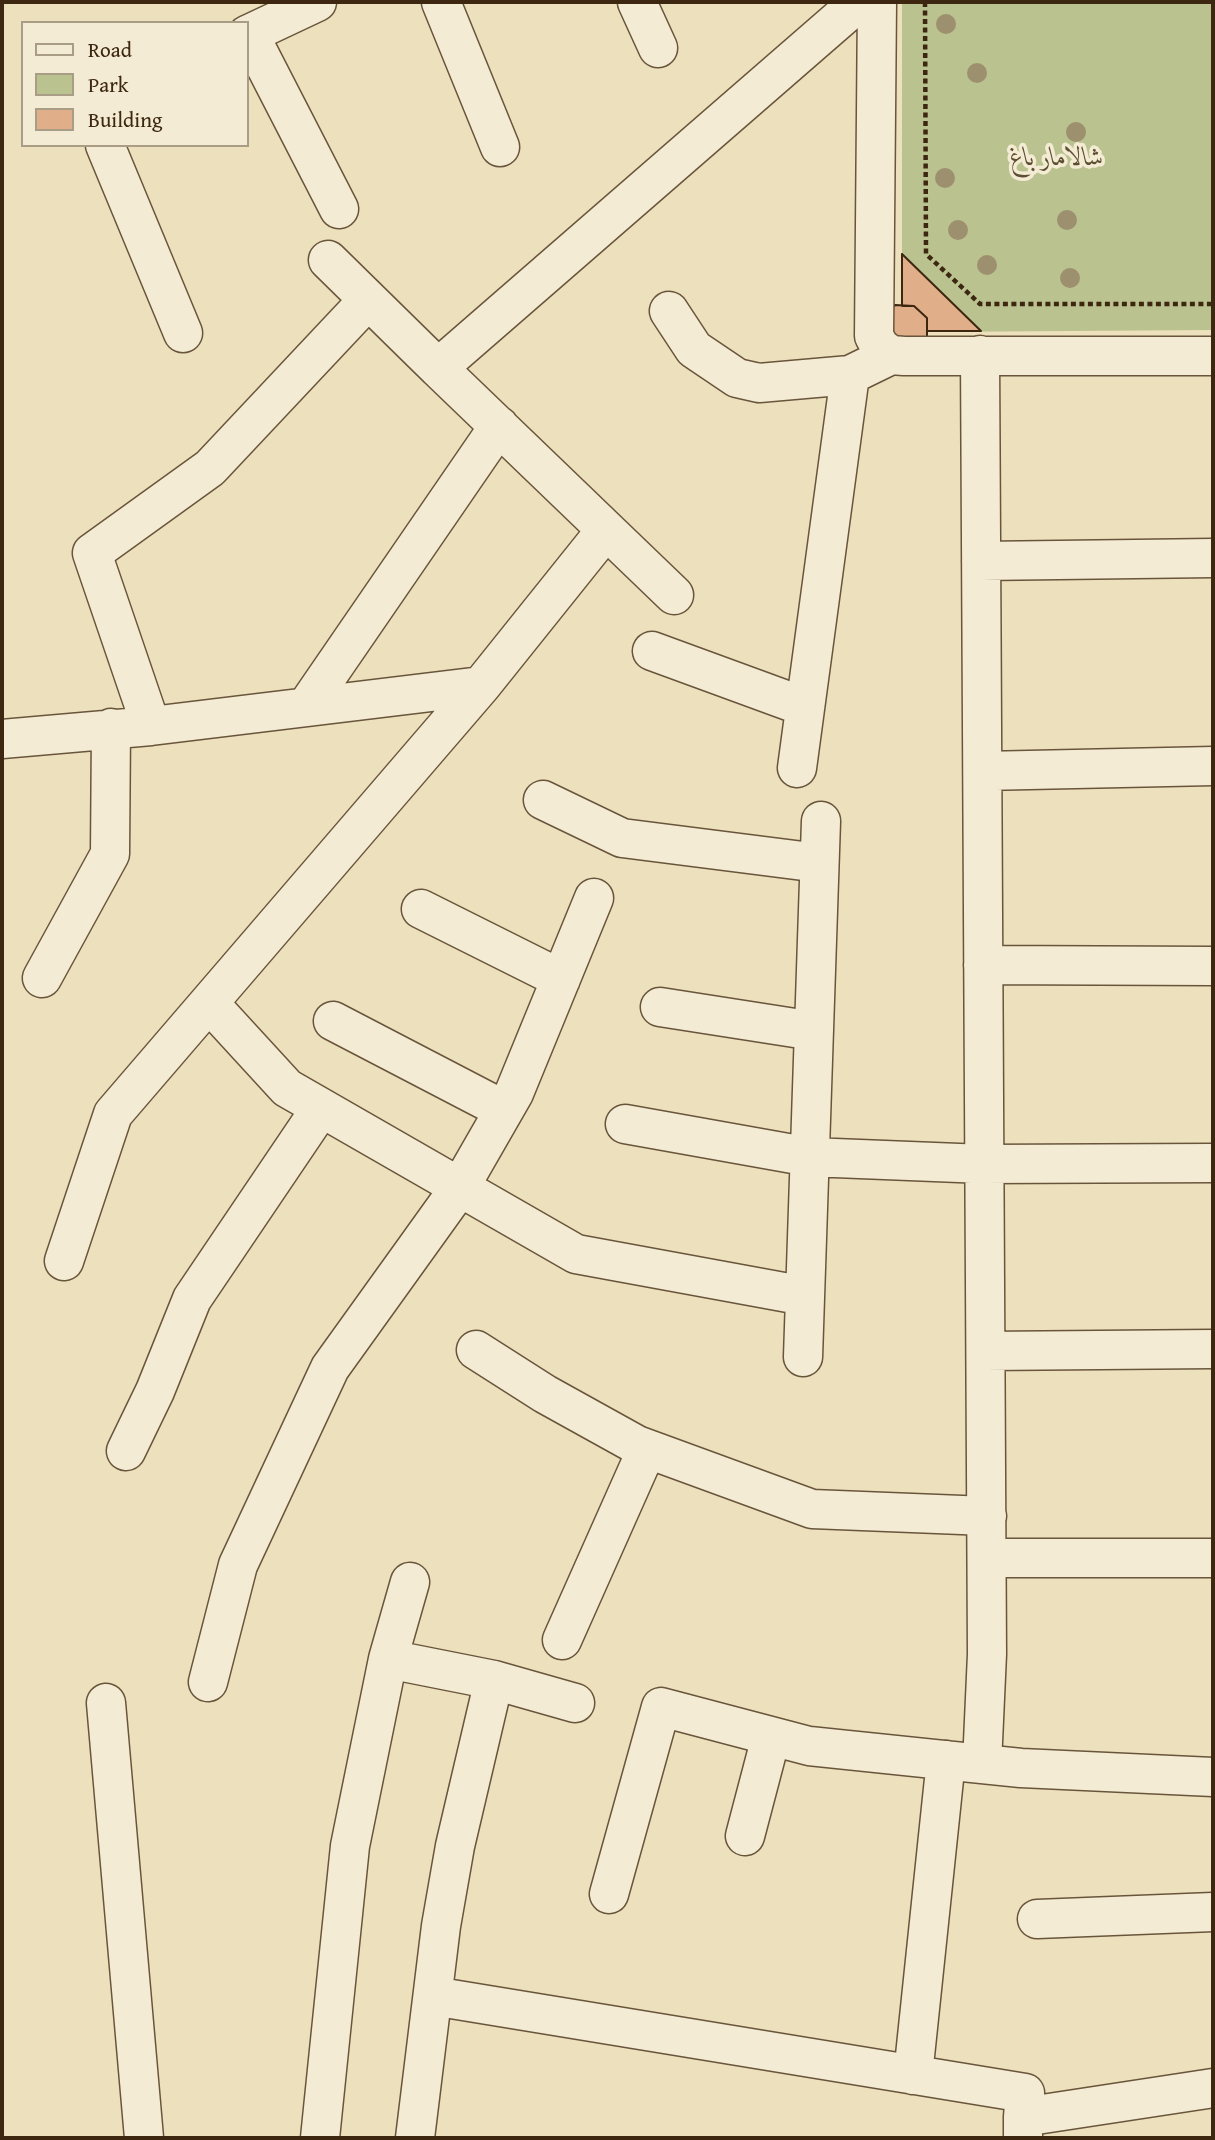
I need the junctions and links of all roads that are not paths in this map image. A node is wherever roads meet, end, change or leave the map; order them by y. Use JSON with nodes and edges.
{"nodes":[{"id":1,"x":317,"y":2,"type":"edge"},
{"id":2,"x":441,"y":2,"type":"edge"},
{"id":3,"x":638,"y":2,"type":"edge"},
{"id":4,"x":859,"y":2,"type":"edge"},
{"id":5,"x":877,"y":2,"type":"edge"},
{"id":6,"x":248,"y":34,"type":"edge"},
{"id":7,"x":658,"y":48,"type":"dead end"},
{"id":8,"x":106,"y":147,"type":"edge"},
{"id":9,"x":500,"y":147,"type":"dead end"},
{"id":10,"x":339,"y":209,"type":"dead end"},
{"id":11,"x":328,"y":260,"type":"dead end"},
{"id":12,"x":368,"y":300,"type":"junction"},
{"id":13,"x":669,"y":311,"type":"dead end"},
{"id":14,"x":183,"y":333,"type":"dead end"},
{"id":15,"x":891,"y":355,"type":"junction"},
{"id":16,"x":980,"y":355,"type":"junction"},
{"id":17,"x":1213,"y":356,"type":"edge"},
{"id":18,"x":438,"y":368,"type":"junction"},
{"id":19,"x":850,"y":375,"type":"junction"},
{"id":20,"x":499,"y":426,"type":"junction"},
{"id":21,"x":607,"y":530,"type":"junction"},
{"id":22,"x":1213,"y":558,"type":"edge"},
{"id":23,"x":981,"y":561,"type":"junction"},
{"id":24,"x":674,"y":595,"type":"dead end"},
{"id":25,"x":652,"y":651,"type":"dead end"},
{"id":26,"x":481,"y":686,"type":"junction"},
{"id":27,"x":306,"y":707,"type":"junction"},
{"id":28,"x":805,"y":707,"type":"junction"},
{"id":29,"x":151,"y":726,"type":"junction"},
{"id":30,"x":111,"y":729,"type":"junction"},
{"id":31,"x":2,"y":739,"type":"edge"},
{"id":32,"x":1213,"y":766,"type":"edge"},
{"id":33,"x":797,"y":768,"type":"dead end"},
{"id":34,"x":983,"y":771,"type":"junction"},
{"id":35,"x":543,"y":800,"type":"dead end"},
{"id":36,"x":821,"y":821,"type":"dead end"},
{"id":37,"x":819,"y":863,"type":"junction"},
{"id":38,"x":594,"y":898,"type":"dead end"},
{"id":39,"x":421,"y":909,"type":"dead end"},
{"id":40,"x":983,"y":965,"type":"junction"},
{"id":41,"x":1213,"y":966,"type":"edge"},
{"id":42,"x":42,"y":978,"type":"dead end"},
{"id":43,"x":561,"y":979,"type":"junction"},
{"id":44,"x":209,"y":1003,"type":"junction"},
{"id":45,"x":660,"y":1007,"type":"dead end"},
{"id":46,"x":333,"y":1021,"type":"dead end"},
{"id":47,"x":814,"y":1031,"type":"junction"},
{"id":48,"x":321,"y":1108,"type":"junction"},
{"id":49,"x":503,"y":1110,"type":"junction"},
{"id":50,"x":625,"y":1124,"type":"dead end"},
{"id":51,"x":810,"y":1157,"type":"junction"},
{"id":52,"x":1213,"y":1163,"type":"edge"},
{"id":53,"x":985,"y":1164,"type":"junction"},
{"id":54,"x":460,"y":1187,"type":"junction"},
{"id":55,"x":64,"y":1261,"type":"dead end"},
{"id":56,"x":805,"y":1296,"type":"junction"},
{"id":57,"x":1213,"y":1349,"type":"edge"},
{"id":58,"x":476,"y":1350,"type":"dead end"},
{"id":59,"x":986,"y":1351,"type":"junction"},
{"id":60,"x":803,"y":1357,"type":"dead end"},
{"id":61,"x":647,"y":1449,"type":"junction"},
{"id":62,"x":126,"y":1451,"type":"dead end"},
{"id":63,"x":987,"y":1516,"type":"junction"},
{"id":64,"x":987,"y":1558,"type":"junction"},
{"id":65,"x":1213,"y":1558,"type":"edge"},
{"id":66,"x":410,"y":1582,"type":"dead end"},
{"id":67,"x":562,"y":1640,"type":"dead end"},
{"id":68,"x":388,"y":1659,"type":"junction"},
{"id":69,"x":494,"y":1679,"type":"junction"},
{"id":70,"x":208,"y":1682,"type":"dead end"},
{"id":71,"x":106,"y":1703,"type":"dead end"},
{"id":72,"x":575,"y":1703,"type":"dead end"},
{"id":73,"x":771,"y":1737,"type":"junction"},
{"id":74,"x":964,"y":1762,"type":"junction"},
{"id":75,"x":1213,"y":1777,"type":"edge"},
{"id":76,"x":746,"y":1836,"type":"dead end"},
{"id":77,"x":609,"y":1894,"type":"dead end"},
{"id":78,"x":1213,"y":1912,"type":"edge"},
{"id":79,"x":1037,"y":1919,"type":"dead end"},
{"id":80,"x":433,"y":1996,"type":"junction"},
{"id":81,"x":913,"y":2075,"type":"junction"},
{"id":82,"x":1213,"y":2088,"type":"edge"},
{"id":83,"x":1023,"y":2127,"type":"edge"},
{"id":84,"x":144,"y":2138,"type":"edge"},
{"id":85,"x":320,"y":2138,"type":"edge"},
{"id":86,"x":415,"y":2138,"type":"edge"}],
"edges":[{"from":1,"to":6,"type":"street"},
{"from":2,"to":9,"type":"street"},
{"from":3,"to":7,"type":"street"},
{"from":4,"to":18,"type":"street"},
{"from":5,"to":15,"type":"street"},
{"from":6,"to":10,"type":"street"},
{"from":8,"to":14,"type":"street"},
{"from":11,"to":12,"type":"street"},
{"from":12,"to":18,"type":"street"},
{"from":12,"to":29,"type":"street"},
{"from":13,"to":19,"type":"street"},
{"from":15,"to":16,"type":"street"},
{"from":15,"to":19,"type":"street"},
{"from":16,"to":17,"type":"street"},
{"from":16,"to":23,"type":"street"},
{"from":18,"to":20,"type":"street"},
{"from":19,"to":28,"type":"street"},
{"from":20,"to":21,"type":"street"},
{"from":20,"to":27,"type":"street"},
{"from":21,"to":24,"type":"street"},
{"from":21,"to":26,"type":"street"},
{"from":22,"to":23,"type":"street"},
{"from":23,"to":34,"type":"street"},
{"from":25,"to":28,"type":"street"},
{"from":26,"to":27,"type":"street"},
{"from":26,"to":44,"type":"street"},
{"from":27,"to":29,"type":"street"},
{"from":28,"to":33,"type":"street"},
{"from":29,"to":30,"type":"street"},
{"from":30,"to":31,"type":"street"},
{"from":30,"to":42,"type":"street"},
{"from":32,"to":34,"type":"street"},
{"from":34,"to":40,"type":"street"},
{"from":35,"to":37,"type":"street"},
{"from":36,"to":37,"type":"street"},
{"from":37,"to":47,"type":"street"},
{"from":38,"to":43,"type":"street"},
{"from":39,"to":43,"type":"street"},
{"from":40,"to":41,"type":"street"},
{"from":40,"to":53,"type":"street"},
{"from":43,"to":49,"type":"street"},
{"from":44,"to":48,"type":"street"},
{"from":44,"to":55,"type":"street"},
{"from":45,"to":47,"type":"street"},
{"from":46,"to":49,"type":"street"},
{"from":47,"to":51,"type":"street"},
{"from":48,"to":54,"type":"street"},
{"from":48,"to":62,"type":"street"},
{"from":49,"to":54,"type":"street"},
{"from":50,"to":51,"type":"street"},
{"from":51,"to":53,"type":"street"},
{"from":51,"to":56,"type":"street"},
{"from":52,"to":53,"type":"street"},
{"from":53,"to":59,"type":"street"},
{"from":54,"to":56,"type":"street"},
{"from":54,"to":70,"type":"street"},
{"from":56,"to":60,"type":"street"},
{"from":57,"to":59,"type":"street"},
{"from":58,"to":61,"type":"street"},
{"from":59,"to":63,"type":"street"},
{"from":61,"to":63,"type":"street"},
{"from":61,"to":67,"type":"street"},
{"from":63,"to":64,"type":"street"},
{"from":64,"to":65,"type":"street"},
{"from":64,"to":74,"type":"street"},
{"from":66,"to":68,"type":"street"},
{"from":68,"to":69,"type":"street"},
{"from":68,"to":85,"type":"street"},
{"from":69,"to":72,"type":"street"},
{"from":69,"to":80,"type":"street"},
{"from":71,"to":84,"type":"street"},
{"from":73,"to":74,"type":"street"},
{"from":73,"to":76,"type":"street"},
{"from":73,"to":77,"type":"street"},
{"from":74,"to":75,"type":"street"},
{"from":74,"to":81,"type":"street"},
{"from":78,"to":79,"type":"street"},
{"from":80,"to":81,"type":"street"},
{"from":80,"to":86,"type":"street"},
{"from":81,"to":83,"type":"street"},
{"from":82,"to":83,"type":"street"}]}
